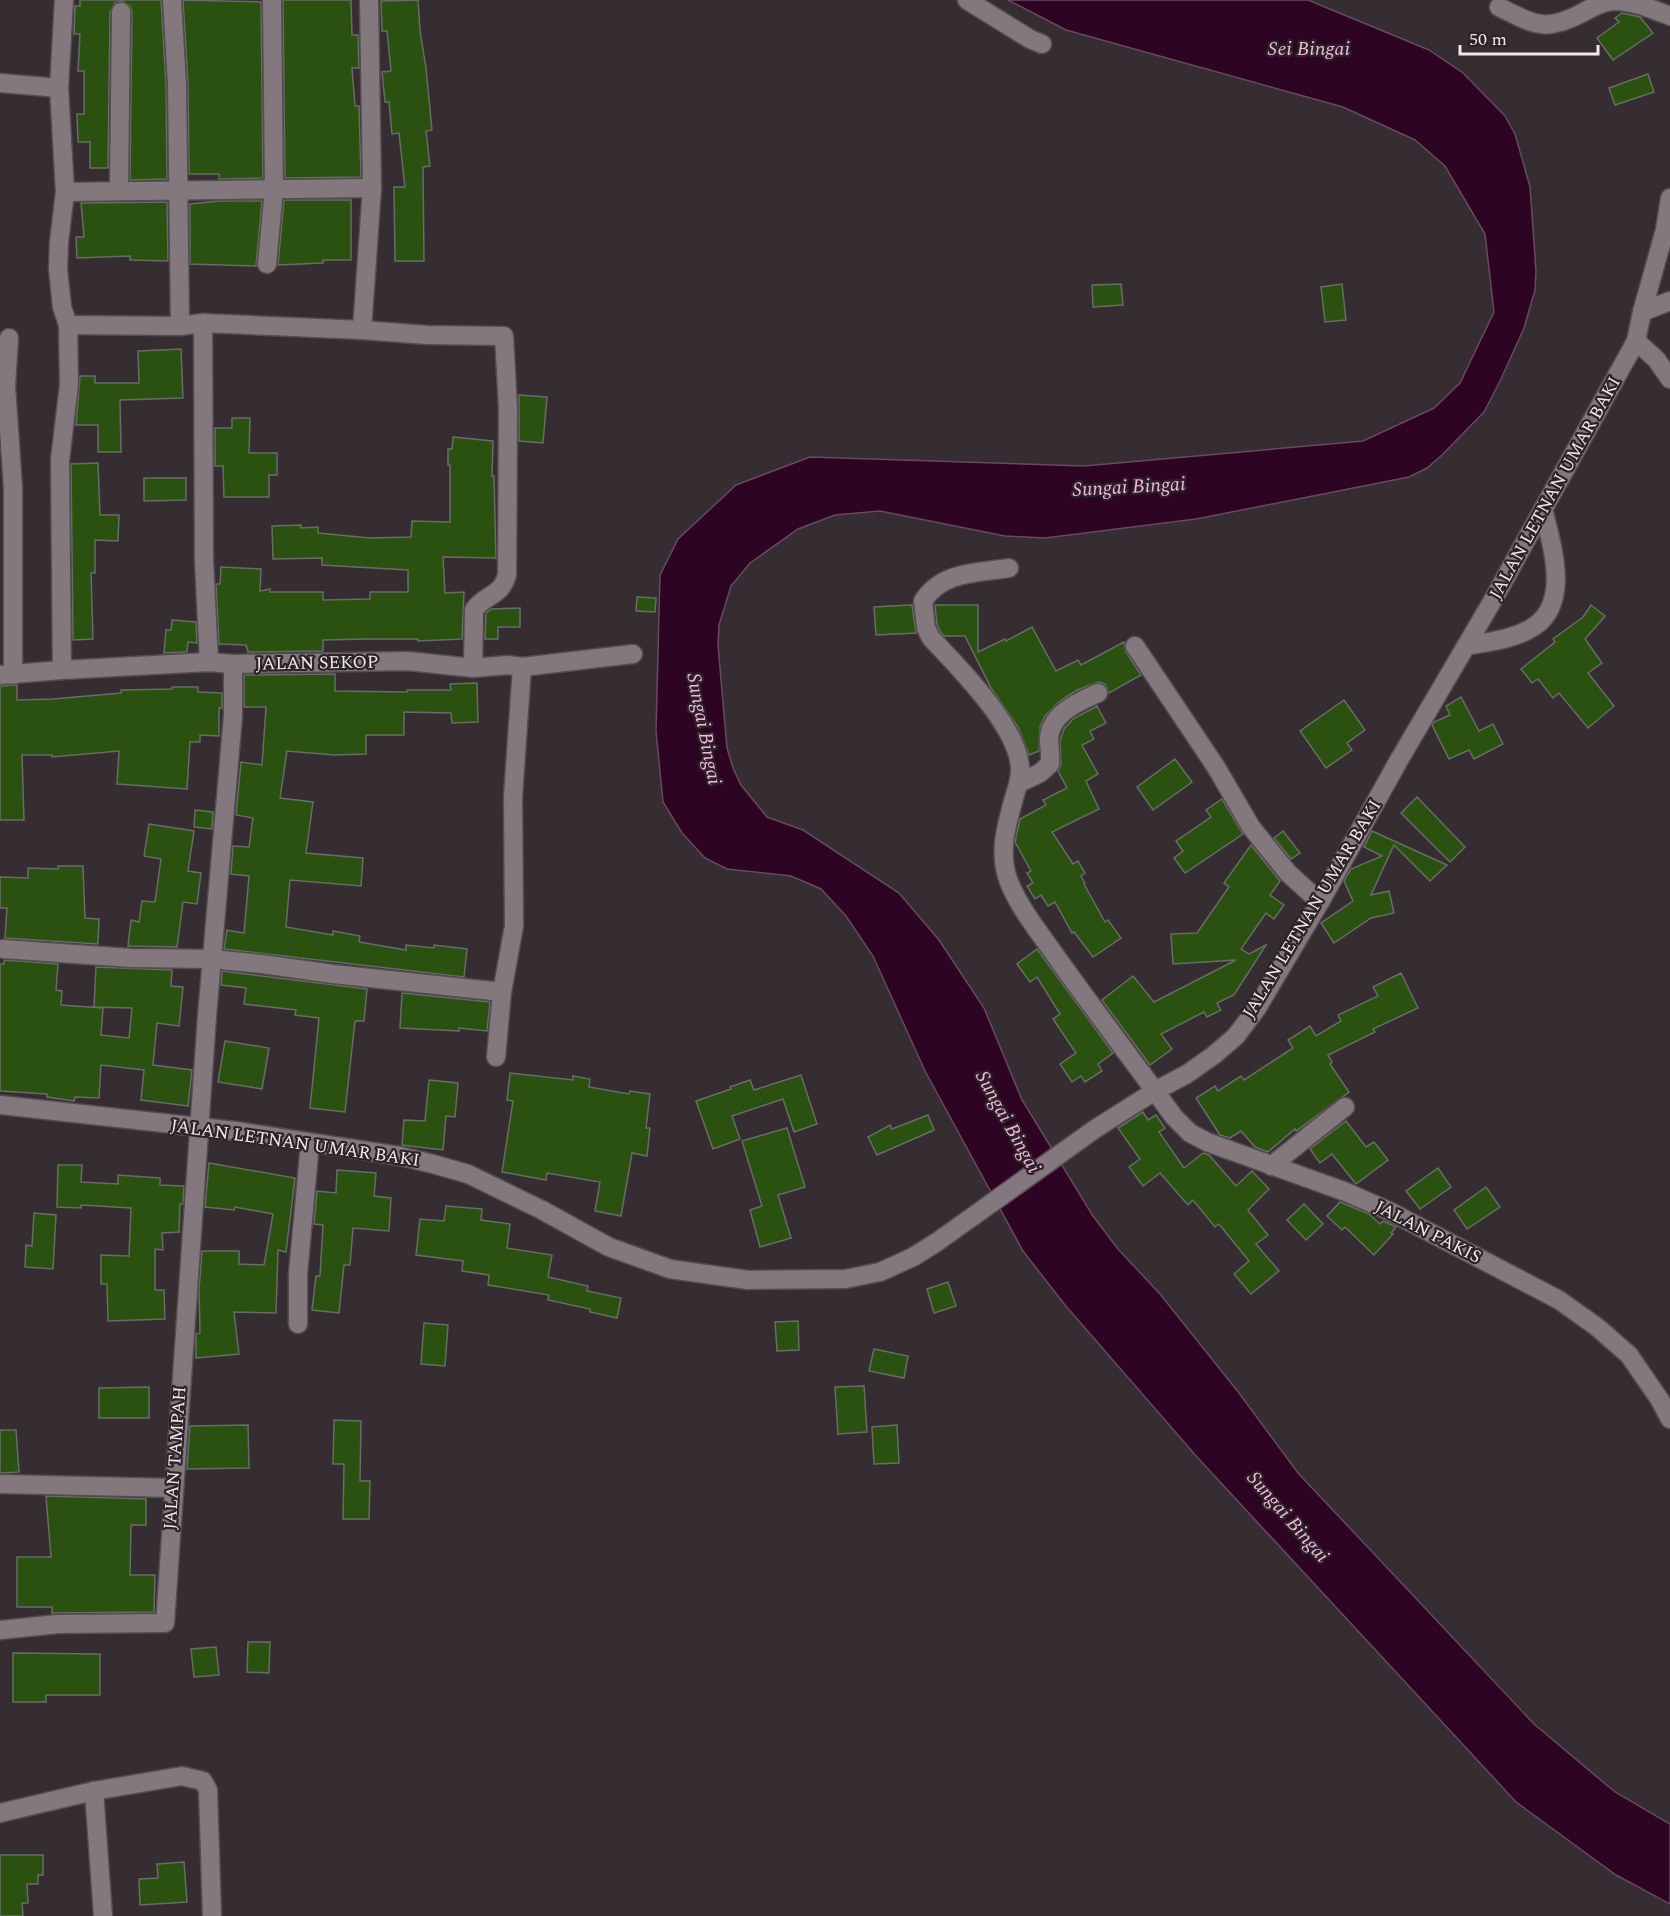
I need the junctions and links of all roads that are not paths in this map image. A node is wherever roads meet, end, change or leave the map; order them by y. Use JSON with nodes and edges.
{"nodes":[{"id":1,"x":64,"y":0,"type":"edge"},
{"id":2,"x":172,"y":0,"type":"edge"},
{"id":3,"x":272,"y":0,"type":"edge"},
{"id":4,"x":369,"y":0,"type":"edge"},
{"id":5,"x":968,"y":0,"type":"edge"},
{"id":6,"x":1499,"y":7,"type":"dead end"},
{"id":7,"x":121,"y":12,"type":"dead end"},
{"id":8,"x":1670,"y":16,"type":"edge"},
{"id":9,"x":1042,"y":44,"type":"dead end"},
{"id":10,"x":0,"y":82,"type":"edge"},
{"id":11,"x":59,"y":88,"type":"junction"},
{"id":12,"x":372,"y":188,"type":"junction"},
{"id":13,"x":274,"y":189,"type":"junction"},
{"id":14,"x":119,"y":190,"type":"junction"},
{"id":15,"x":179,"y":190,"type":"junction"},
{"id":16,"x":65,"y":192,"type":"junction"},
{"id":17,"x":1670,"y":198,"type":"edge"},
{"id":18,"x":267,"y":264,"type":"dead end"},
{"id":19,"x":1670,"y":301,"type":"edge"},
{"id":20,"x":1642,"y":312,"type":"junction"},
{"id":21,"x":203,"y":324,"type":"junction"},
{"id":22,"x":68,"y":325,"type":"junction"},
{"id":23,"x":180,"y":326,"type":"junction"},
{"id":24,"x":362,"y":330,"type":"junction"},
{"id":25,"x":9,"y":338,"type":"dead end"},
{"id":26,"x":1636,"y":341,"type":"junction"},
{"id":27,"x":1670,"y":379,"type":"edge"},
{"id":28,"x":1543,"y":509,"type":"junction"},
{"id":29,"x":1009,"y":568,"type":"dead end"},
{"id":30,"x":1135,"y":646,"type":"dead end"},
{"id":31,"x":1466,"y":646,"type":"junction"},
{"id":32,"x":633,"y":654,"type":"dead end"},
{"id":33,"x":209,"y":662,"type":"junction"},
{"id":34,"x":233,"y":664,"type":"junction"},
{"id":35,"x":522,"y":666,"type":"junction"},
{"id":36,"x":473,"y":668,"type":"junction"},
{"id":37,"x":62,"y":670,"type":"junction"},
{"id":38,"x":7,"y":675,"type":"edge"},
{"id":39,"x":1098,"y":693,"type":"dead end"},
{"id":40,"x":1019,"y":783,"type":"junction"},
{"id":41,"x":1320,"y":902,"type":"junction"},
{"id":42,"x":3,"y":949,"type":"dead end"},
{"id":43,"x":211,"y":959,"type":"junction"},
{"id":44,"x":502,"y":992,"type":"junction"},
{"id":45,"x":496,"y":1057,"type":"dead end"},
{"id":46,"x":1155,"y":1091,"type":"junction"},
{"id":47,"x":0,"y":1105,"type":"edge"},
{"id":48,"x":1345,"y":1107,"type":"dead end"},
{"id":49,"x":200,"y":1128,"type":"junction"},
{"id":50,"x":310,"y":1143,"type":"junction"},
{"id":51,"x":1271,"y":1166,"type":"junction"},
{"id":52,"x":298,"y":1324,"type":"dead end"},
{"id":53,"x":1670,"y":1419,"type":"edge"},
{"id":54,"x":0,"y":1484,"type":"edge"},
{"id":55,"x":173,"y":1488,"type":"junction"},
{"id":56,"x":0,"y":1630,"type":"edge"},
{"id":57,"x":94,"y":1791,"type":"junction"},
{"id":58,"x":0,"y":1813,"type":"edge"},
{"id":59,"x":103,"y":1916,"type":"edge"},
{"id":60,"x":212,"y":1916,"type":"edge"}],
"edges":[{"from":1,"to":11,"type":"street"},
{"from":2,"to":15,"type":"street"},
{"from":3,"to":13,"type":"street"},
{"from":4,"to":12,"type":"street"},
{"from":5,"to":9,"type":"street"},
{"from":6,"to":8,"type":"street"},
{"from":7,"to":14,"type":"street"},
{"from":10,"to":11,"type":"street"},
{"from":11,"to":16,"type":"street"},
{"from":12,"to":13,"type":"street"},
{"from":12,"to":24,"type":"street"},
{"from":13,"to":15,"type":"street"},
{"from":13,"to":18,"type":"street"},
{"from":14,"to":15,"type":"street"},
{"from":14,"to":16,"type":"street"},
{"from":15,"to":23,"type":"street"},
{"from":16,"to":22,"type":"street"},
{"from":17,"to":20,"type":"street","name":"JALAN LETNAN UMAR BAKI"},
{"from":19,"to":20,"type":"street"},
{"from":20,"to":26,"type":"street","name":"JALAN LETNAN UMAR BAKI"},
{"from":21,"to":23,"type":"street"},
{"from":21,"to":24,"type":"street"},
{"from":21,"to":33,"type":"street"},
{"from":22,"to":23,"type":"street"},
{"from":22,"to":37,"type":"street"},
{"from":24,"to":36,"type":"street"},
{"from":25,"to":38,"type":"street"},
{"from":26,"to":27,"type":"street"},
{"from":26,"to":28,"type":"street","name":"JALAN LETNAN UMAR BAKI"},
{"from":28,"to":31,"type":"street","name":"JALAN LETNAN UMAR BAKI"},
{"from":28,"to":31,"type":"street"},
{"from":29,"to":40,"type":"street","name":"JALAN PAKIS"},
{"from":30,"to":41,"type":"street"},
{"from":31,"to":41,"type":"street","name":"JALAN LETNAN UMAR BAKI"},
{"from":32,"to":35,"type":"street","name":"JALAN SEKOP"},
{"from":33,"to":34,"type":"street","name":"JALAN SEKOP"},
{"from":33,"to":37,"type":"street","name":"JALAN SEKOP"},
{"from":34,"to":36,"type":"street","name":"JALAN SEKOP"},
{"from":34,"to":43,"type":"street","name":"JALAN TAMPAH"},
{"from":35,"to":36,"type":"street","name":"JALAN SEKOP"},
{"from":35,"to":44,"type":"street"},
{"from":37,"to":38,"type":"street","name":"JALAN SEKOP"},
{"from":39,"to":40,"type":"street"},
{"from":40,"to":46,"type":"street","name":"JALAN PAKIS"},
{"from":41,"to":46,"type":"street","name":"JALAN LETNAN UMAR BAKI"},
{"from":42,"to":43,"type":"street"},
{"from":43,"to":44,"type":"street"},
{"from":43,"to":49,"type":"street","name":"JALAN TAMPAH"},
{"from":44,"to":45,"type":"street"},
{"from":46,"to":50,"type":"street","name":"JALAN LETNAN UMAR BAKI"},
{"from":46,"to":51,"type":"street","name":"JALAN PAKIS"},
{"from":47,"to":49,"type":"street","name":"JALAN LETNAN UMAR BAKI"},
{"from":48,"to":51,"type":"street"},
{"from":49,"to":50,"type":"street","name":"JALAN LETNAN UMAR BAKI"},
{"from":49,"to":55,"type":"street","name":"JALAN TAMPAH"},
{"from":50,"to":52,"type":"street"},
{"from":51,"to":53,"type":"street","name":"JALAN PAKIS"},
{"from":54,"to":55,"type":"street"},
{"from":55,"to":56,"type":"street","name":"JALAN TAMPAH"},
{"from":57,"to":58,"type":"street"},
{"from":57,"to":59,"type":"street"},
{"from":57,"to":60,"type":"street"}]}
